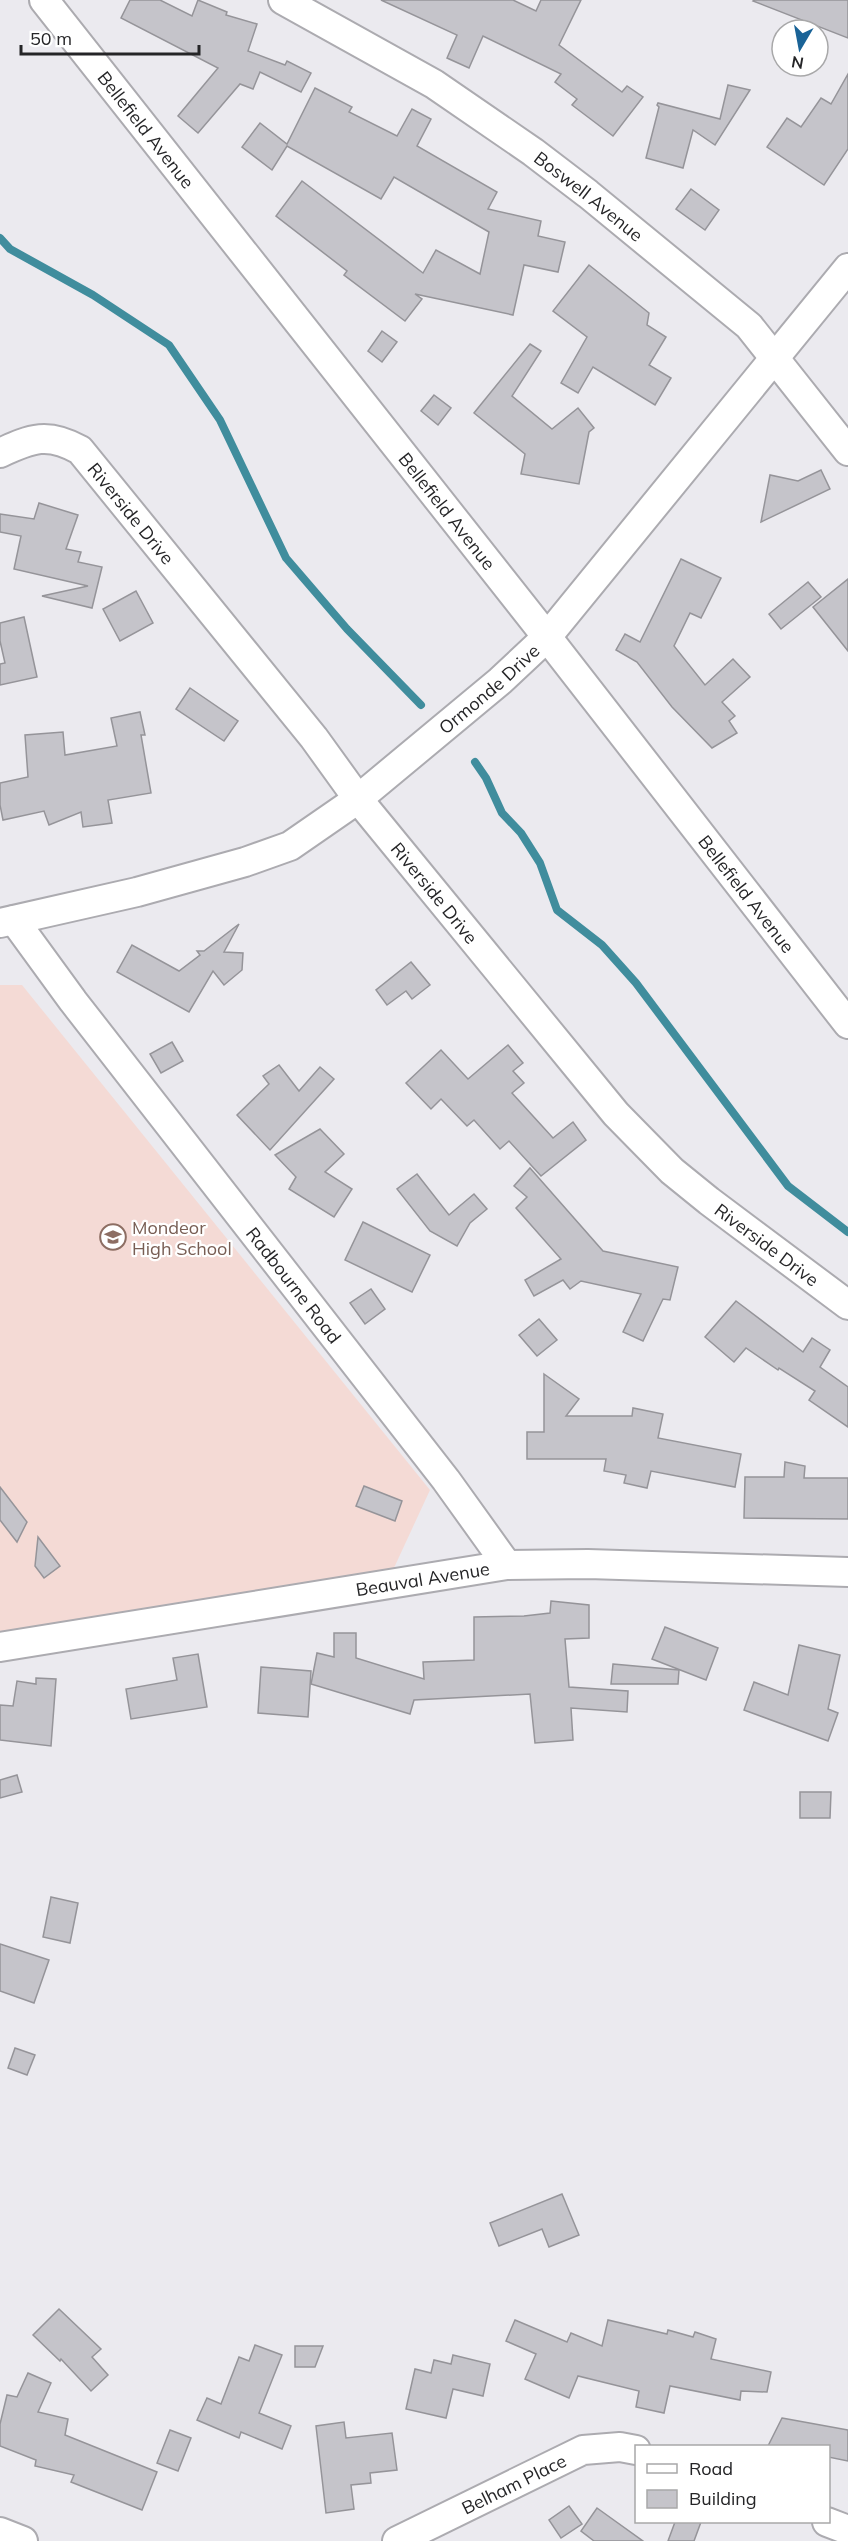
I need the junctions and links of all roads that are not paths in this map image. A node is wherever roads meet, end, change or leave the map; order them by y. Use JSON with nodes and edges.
{"nodes":[{"id":1,"x":44,"y":0,"type":"edge"},
{"id":2,"x":283,"y":0,"type":"edge"},
{"id":3,"x":848,"y":268,"type":"edge"},
{"id":4,"x":776,"y":357,"type":"junction"},
{"id":5,"x":848,"y":452,"type":"edge"},
{"id":6,"x":0,"y":453,"type":"edge"},
{"id":7,"x":547,"y":637,"type":"junction"},
{"id":8,"x":358,"y":799,"type":"junction"},
{"id":9,"x":7,"y":921,"type":"edge"},
{"id":10,"x":848,"y":1024,"type":"edge"},
{"id":11,"x":848,"y":1305,"type":"edge"},
{"id":12,"x":507,"y":1565,"type":"junction"},
{"id":13,"x":848,"y":1572,"type":"edge"},
{"id":14,"x":0,"y":1647,"type":"edge"},
{"id":15,"x":635,"y":2450,"type":"edge"},
{"id":16,"x":829,"y":2523,"type":"edge"},
{"id":17,"x":848,"y":2530,"type":"edge"},
{"id":18,"x":0,"y":2532,"type":"edge"},
{"id":19,"x":23,"y":2541,"type":"edge"},
{"id":20,"x":398,"y":2541,"type":"edge"}],
"edges":[{"from":1,"to":7,"type":"street","name":"Bellefield Avenue"},
{"from":2,"to":4,"type":"street","name":"Boswell Avenue"},
{"from":3,"to":4,"type":"street","name":"Ormonde Drive"},
{"from":4,"to":5,"type":"street","name":"Boswell Avenue"},
{"from":4,"to":7,"type":"street","name":"Ormonde Drive"},
{"from":6,"to":8,"type":"street","name":"Riverside Drive"},
{"from":7,"to":8,"type":"street","name":"Ormonde Drive"},
{"from":7,"to":10,"type":"street","name":"Bellefield Avenue"},
{"from":8,"to":9,"type":"street","name":"Ormonde Drive"},
{"from":8,"to":11,"type":"street","name":"Riverside Drive"},
{"from":9,"to":12,"type":"street","name":"Radbourne Road"},
{"from":12,"to":13,"type":"street","name":"Beauval Avenue"},
{"from":12,"to":14,"type":"street","name":"Beauval Avenue"},
{"from":15,"to":20,"type":"street","name":"Belham Place"},
{"from":16,"to":17,"type":"street"},
{"from":18,"to":19,"type":"street"}]}
